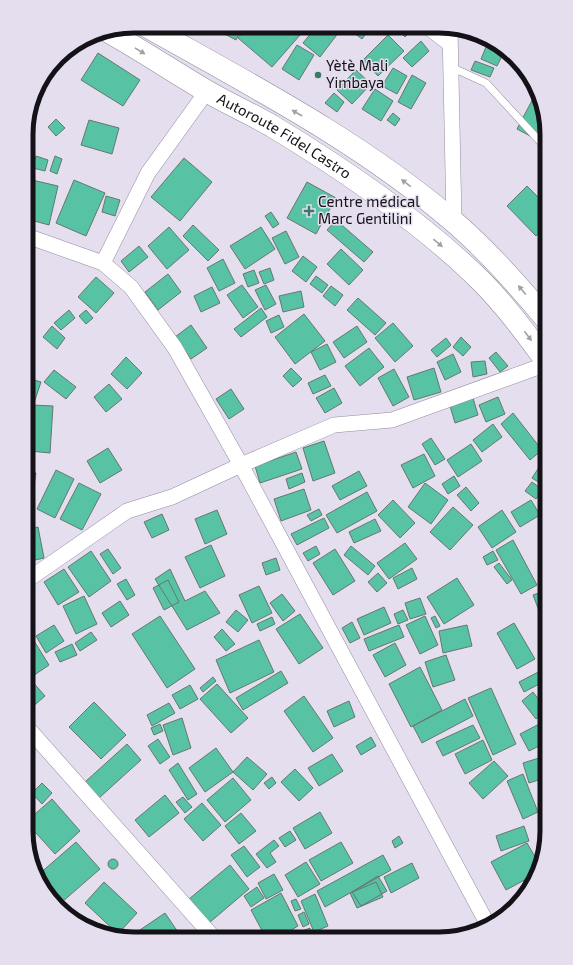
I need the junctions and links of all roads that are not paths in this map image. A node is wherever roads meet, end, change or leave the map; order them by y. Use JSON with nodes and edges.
{"nodes":[{"id":1,"x":158,"y":33,"type":"edge"},
{"id":2,"x":436,"y":33,"type":"edge"},
{"id":3,"x":450,"y":34,"type":"edge"},
{"id":4,"x":114,"y":35,"type":"edge"},
{"id":5,"x":450,"y":44,"type":"junction"},
{"id":6,"x":450,"y":67,"type":"junction"},
{"id":7,"x":207,"y":91,"type":"junction"},
{"id":8,"x":540,"y":141,"type":"edge"},
{"id":9,"x":454,"y":221,"type":"junction"},
{"id":10,"x":33,"y":238,"type":"edge"},
{"id":11,"x":103,"y":263,"type":"junction"},
{"id":12,"x":540,"y":312,"type":"edge"},
{"id":13,"x":540,"y":353,"type":"edge"},
{"id":14,"x":540,"y":366,"type":"edge"},
{"id":15,"x":241,"y":465,"type":"junction"},
{"id":16,"x":33,"y":576,"type":"edge"},
{"id":17,"x":33,"y":734,"type":"edge"},
{"id":18,"x":486,"y":920,"type":"edge"},
{"id":19,"x":209,"y":932,"type":"edge"}],
"edges":[{"from":9,"to":1,"type":"highway","name":"Autoroute Fidel Castro","one_way":true},
{"from":2,"to":5,"type":"street"},
{"from":3,"to":5,"type":"street"},
{"from":4,"to":7,"type":"highway","name":"Autoroute Fidel Castro","one_way":true},
{"from":5,"to":6,"type":"street"},
{"from":6,"to":8,"type":"lane"},
{"from":6,"to":9,"type":"street"},
{"from":7,"to":11,"type":"street"},
{"from":7,"to":13,"type":"highway","name":"Autoroute Fidel Castro","one_way":true},
{"from":12,"to":9,"type":"highway","name":"Autoroute Fidel Castro","one_way":true},
{"from":10,"to":11,"type":"street"},
{"from":11,"to":15,"type":"street"},
{"from":14,"to":15,"type":"street"},
{"from":15,"to":16,"type":"street"},
{"from":15,"to":18,"type":"street"},
{"from":17,"to":19,"type":"street"}]}
